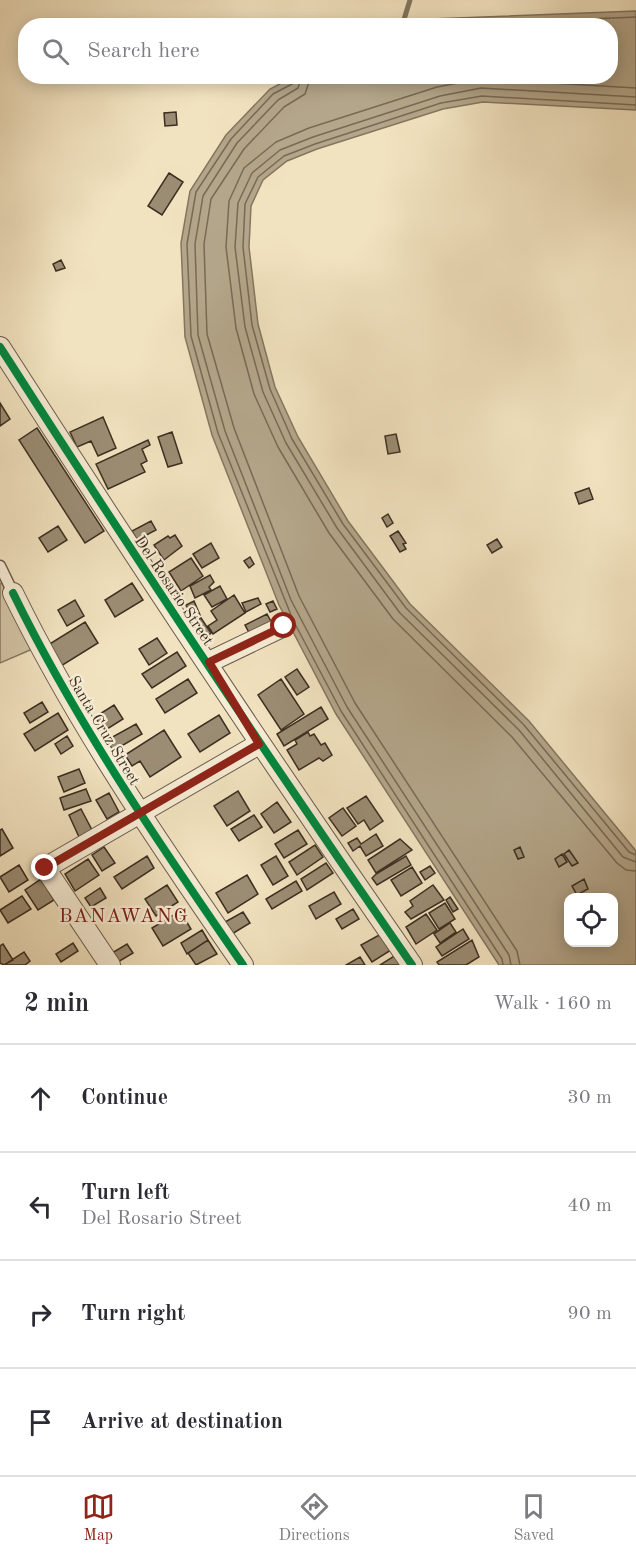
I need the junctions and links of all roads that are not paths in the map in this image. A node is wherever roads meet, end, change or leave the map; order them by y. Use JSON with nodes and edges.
{"nodes":[{"id":1,"x":0,"y":347,"type":"edge"},
{"id":2,"x":0,"y":566,"type":"edge"},
{"id":3,"x":14,"y":593,"type":"joint"},
{"id":4,"x":284,"y":626,"type":"dead end"},
{"id":5,"x":209,"y":662,"type":"junction"},
{"id":6,"x":259,"y":744,"type":"junction"},
{"id":7,"x":139,"y":814,"type":"junction"},
{"id":8,"x":110,"y":965,"type":"edge"},
{"id":9,"x":243,"y":965,"type":"edge"},
{"id":10,"x":412,"y":965,"type":"edge"}],
"edges":[{"from":1,"to":5,"type":"street","name":"Del Rosario Street"},
{"from":2,"to":3,"type":"lane"},
{"from":3,"to":7,"type":"street","name":"Santa Cruz Street"},
{"from":4,"to":5,"type":"street"},
{"from":5,"to":6,"type":"street","name":"Del Rosario Street"},
{"from":6,"to":7,"type":"street"},
{"from":6,"to":10,"type":"street","name":"Del Rosario Street"},
{"from":7,"to":8,"type":"street"},
{"from":7,"to":9,"type":"street","name":"Santa Cruz Street"}]}
